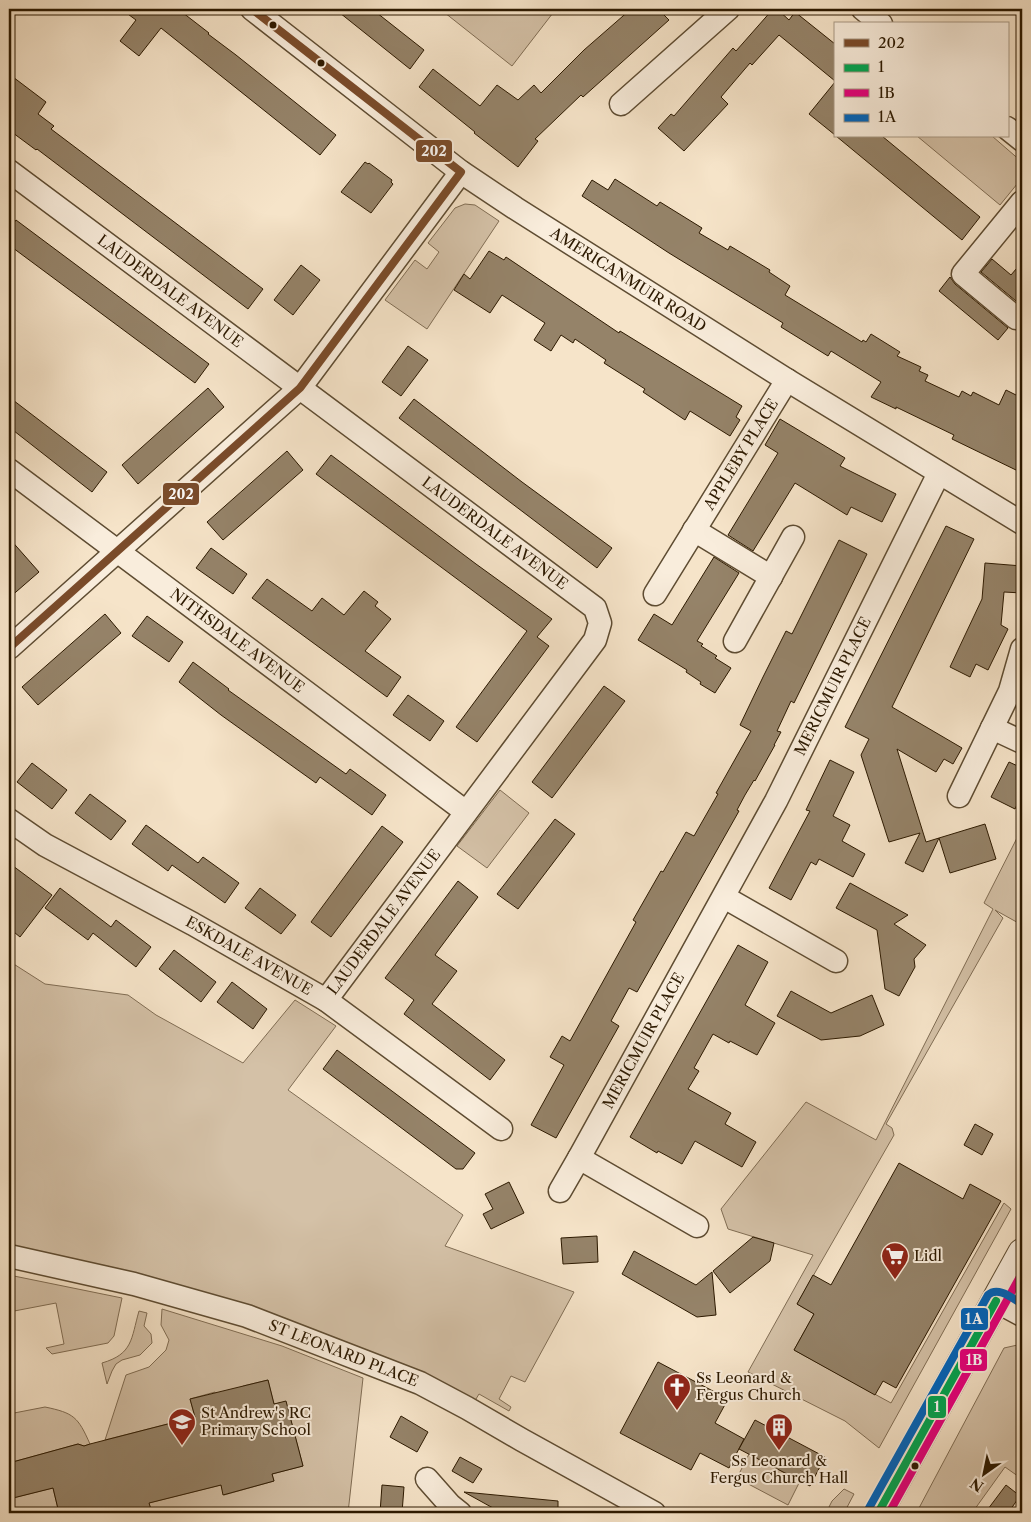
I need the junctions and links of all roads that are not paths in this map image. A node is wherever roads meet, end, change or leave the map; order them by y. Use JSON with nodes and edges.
{"nodes":[{"id":1,"x":252,"y":9,"type":"edge"},
{"id":2,"x":728,"y":9,"type":"edge"},
{"id":3,"x":863,"y":9,"type":"edge"},
{"id":4,"x":879,"y":22,"type":"edge"},
{"id":5,"x":621,"y":104,"type":"dead end"},
{"id":6,"x":1008,"y":129,"type":"edge"},
{"id":7,"x":1022,"y":140,"type":"edge"},
{"id":8,"x":9,"y":171,"type":"edge"},
{"id":9,"x":461,"y":172,"type":"junction"},
{"id":10,"x":1022,"y":202,"type":"edge"},
{"id":11,"x":1016,"y":318,"type":"dead end"},
{"id":12,"x":787,"y":380,"type":"junction"},
{"id":13,"x":300,"y":388,"type":"junction"},
{"id":14,"x":9,"y":470,"type":"edge"},
{"id":15,"x":939,"y":473,"type":"junction"},
{"id":16,"x":1022,"y":523,"type":"edge"},
{"id":17,"x":694,"y":530,"type":"junction"},
{"id":18,"x":793,"y":537,"type":"dead end"},
{"id":19,"x":118,"y":552,"type":"junction"},
{"id":20,"x":770,"y":577,"type":"junction"},
{"id":21,"x":655,"y":594,"type":"dead end"},
{"id":22,"x":734,"y":641,"type":"dead end"},
{"id":23,"x":9,"y":648,"type":"edge"},
{"id":24,"x":1022,"y":650,"type":"edge"},
{"id":25,"x":992,"y":728,"type":"junction"},
{"id":26,"x":1022,"y":742,"type":"edge"},
{"id":27,"x":959,"y":796,"type":"dead end"},
{"id":28,"x":466,"y":812,"type":"junction"},
{"id":29,"x":9,"y":820,"type":"edge"},
{"id":30,"x":724,"y":897,"type":"junction"},
{"id":31,"x":836,"y":961,"type":"dead end"},
{"id":32,"x":326,"y":1000,"type":"junction"},
{"id":33,"x":501,"y":1129,"type":"dead end"},
{"id":34,"x":579,"y":1158,"type":"junction"},
{"id":35,"x":560,"y":1191,"type":"dead end"},
{"id":36,"x":697,"y":1226,"type":"dead end"},
{"id":37,"x":1022,"y":1253,"type":"edge"},
{"id":38,"x":9,"y":1256,"type":"edge"},
{"id":39,"x":996,"y":1301,"type":"junction"},
{"id":40,"x":1022,"y":1315,"type":"edge"},
{"id":41,"x":427,"y":1479,"type":"dead end"},
{"id":42,"x":460,"y":1513,"type":"edge"},
{"id":43,"x":654,"y":1513,"type":"edge"},
{"id":44,"x":878,"y":1513,"type":"edge"}],
"edges":[{"from":1,"to":9,"type":"street","name":"AMERICANMUIR ROAD"},
{"from":2,"to":5,"type":"street"},
{"from":3,"to":4,"type":"street"},
{"from":6,"to":7,"type":"street"},
{"from":8,"to":13,"type":"street","name":"LAUDERDALE AVENUE"},
{"from":9,"to":12,"type":"street","name":"AMERICANMUIR ROAD"},
{"from":9,"to":13,"type":"street"},
{"from":10,"to":11,"type":"street"},
{"from":12,"to":15,"type":"street","name":"AMERICANMUIR ROAD"},
{"from":12,"to":17,"type":"street","name":"APPLEBY PLACE"},
{"from":13,"to":19,"type":"street"},
{"from":13,"to":28,"type":"street","name":"LAUDERDALE AVENUE"},
{"from":14,"to":19,"type":"street","name":"NITHSDALE AVENUE"},
{"from":15,"to":16,"type":"street","name":"AMERICANMUIR ROAD"},
{"from":15,"to":30,"type":"street","name":"MERICMUIR PLACE"},
{"from":17,"to":20,"type":"street"},
{"from":17,"to":21,"type":"street","name":"APPLEBY PLACE"},
{"from":18,"to":20,"type":"street"},
{"from":19,"to":23,"type":"street"},
{"from":19,"to":28,"type":"street","name":"NITHSDALE AVENUE"},
{"from":20,"to":22,"type":"street"},
{"from":24,"to":25,"type":"street"},
{"from":25,"to":26,"type":"street"},
{"from":25,"to":27,"type":"street"},
{"from":28,"to":32,"type":"street","name":"LAUDERDALE AVENUE"},
{"from":29,"to":32,"type":"street","name":"ESKDALE AVENUE"},
{"from":30,"to":31,"type":"street"},
{"from":30,"to":34,"type":"street","name":"MERICMUIR PLACE"},
{"from":32,"to":33,"type":"street","name":"ESKDALE AVENUE"},
{"from":34,"to":35,"type":"street","name":"MERICMUIR PLACE"},
{"from":34,"to":36,"type":"street"},
{"from":37,"to":39,"type":"street"},
{"from":38,"to":43,"type":"street","name":"ST LEONARD PLACE"},
{"from":39,"to":40,"type":"street"},
{"from":39,"to":44,"type":"street"},
{"from":41,"to":42,"type":"street"}]}
